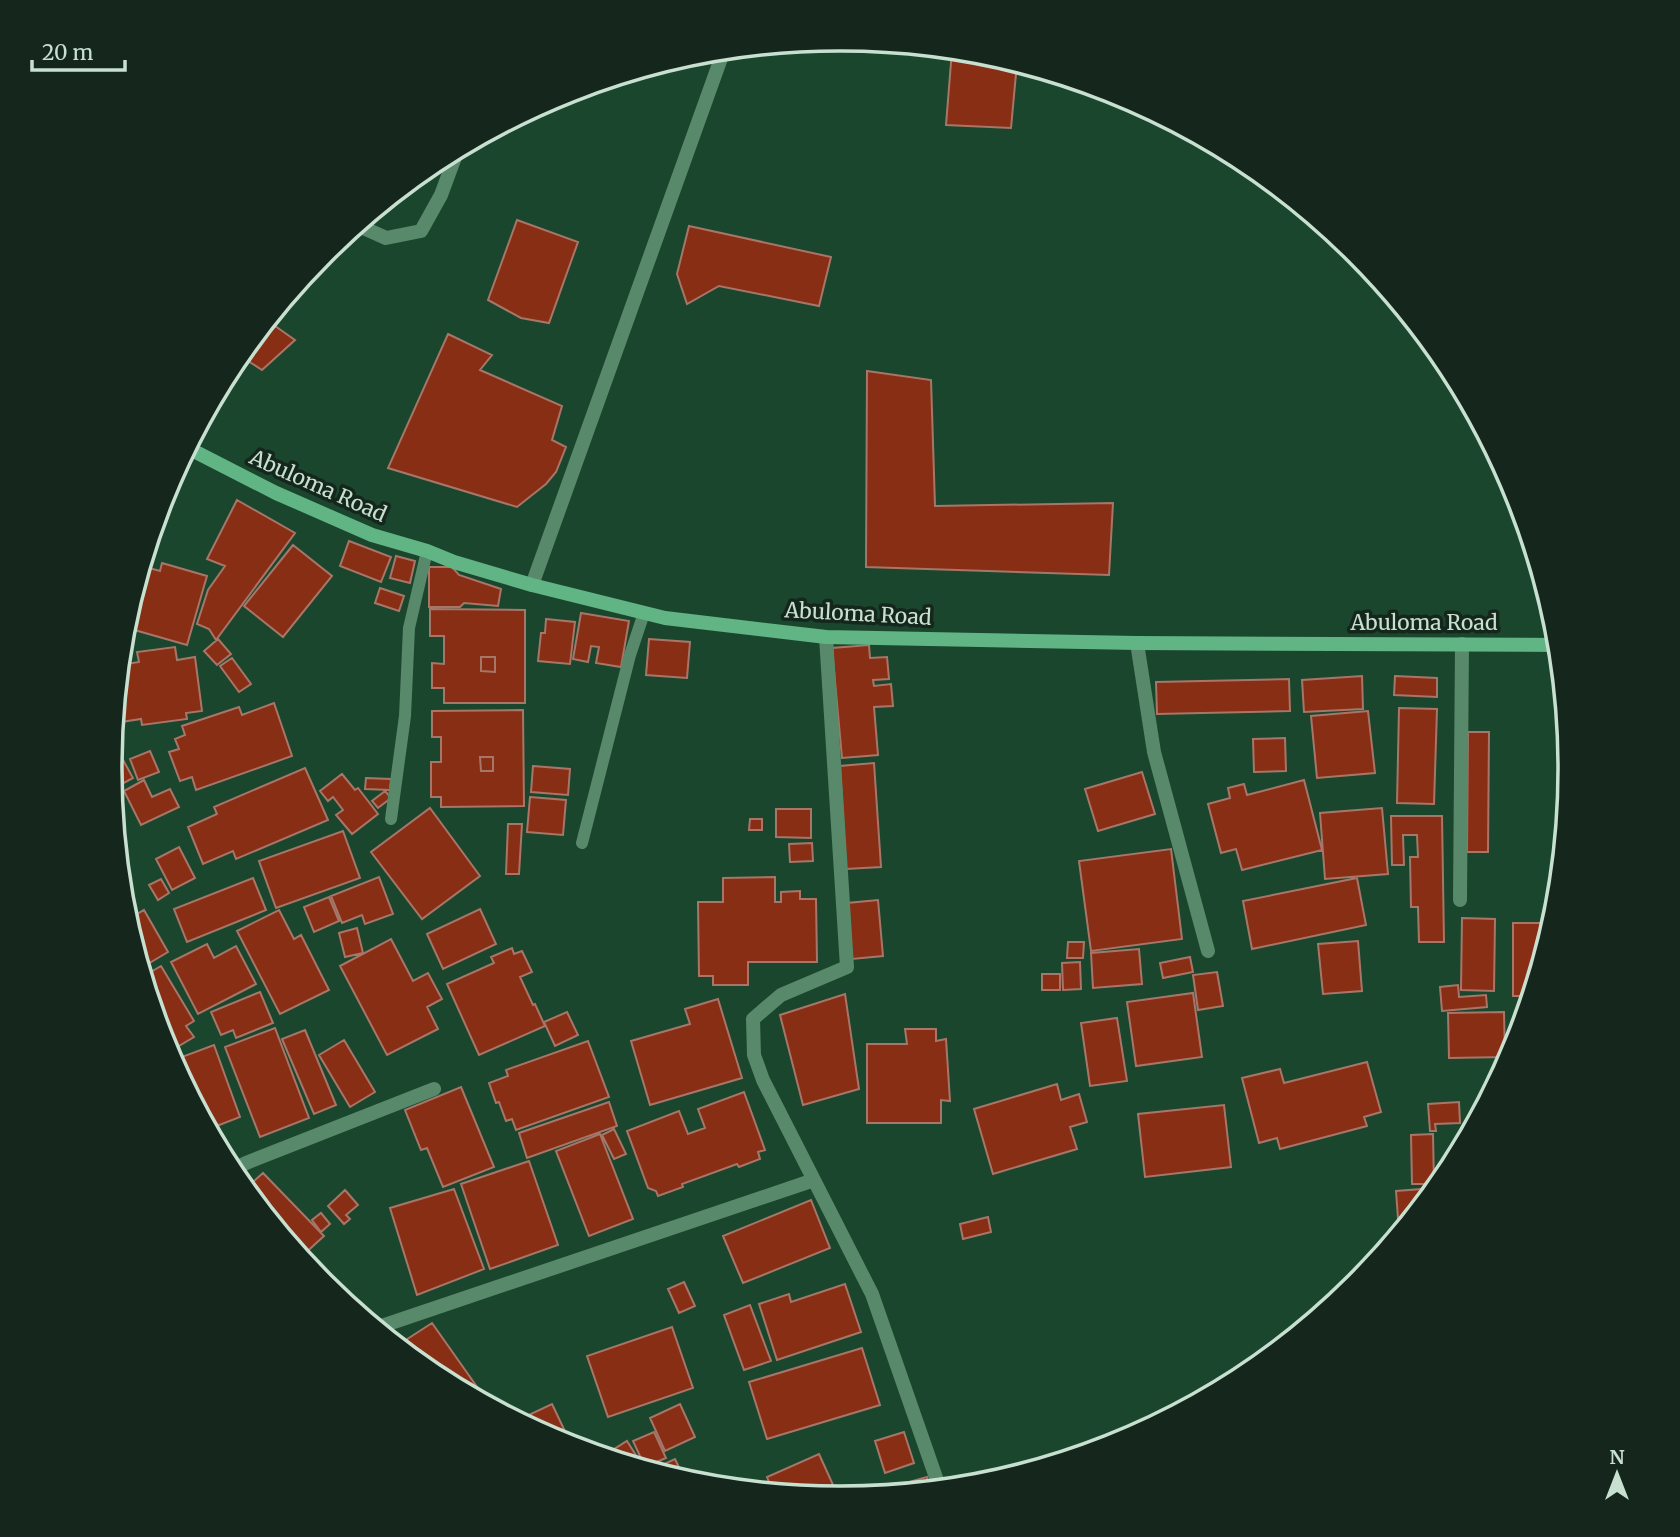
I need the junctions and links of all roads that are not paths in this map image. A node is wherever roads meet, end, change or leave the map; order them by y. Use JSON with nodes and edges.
{"nodes":[{"id":1,"x":720,"y":62,"type":"edge"},
{"id":2,"x":452,"y":165,"type":"edge"},
{"id":3,"x":367,"y":229,"type":"edge"},
{"id":4,"x":196,"y":452,"type":"edge"},
{"id":5,"x":427,"y":551,"type":"junction"},
{"id":6,"x":532,"y":585,"type":"junction"},
{"id":7,"x":644,"y":613,"type":"junction"},
{"id":8,"x":826,"y":637,"type":"junction"},
{"id":9,"x":1137,"y":643,"type":"junction"},
{"id":10,"x":1462,"y":644,"type":"junction"},
{"id":11,"x":1547,"y":645,"type":"edge"},
{"id":12,"x":391,"y":819,"type":"dead end"},
{"id":13,"x":582,"y":843,"type":"dead end"},
{"id":14,"x":1460,"y":900,"type":"dead end"},
{"id":15,"x":1208,"y":951,"type":"dead end"},
{"id":16,"x":434,"y":1089,"type":"dead end"},
{"id":17,"x":242,"y":1165,"type":"edge"},
{"id":18,"x":814,"y":1180,"type":"junction"},
{"id":19,"x":387,"y":1324,"type":"edge"},
{"id":20,"x":937,"y":1480,"type":"edge"}],
"edges":[{"from":1,"to":6,"type":"street"},
{"from":2,"to":3,"type":"street"},
{"from":4,"to":5,"type":"street","name":"Abuloma Road"},
{"from":5,"to":6,"type":"street","name":"Abuloma Road"},
{"from":5,"to":12,"type":"lane"},
{"from":6,"to":7,"type":"street","name":"Abuloma Road"},
{"from":7,"to":8,"type":"street","name":"Abuloma Road"},
{"from":7,"to":13,"type":"lane"},
{"from":8,"to":9,"type":"street","name":"Abuloma Road"},
{"from":8,"to":18,"type":"street"},
{"from":9,"to":10,"type":"street","name":"Abuloma Road"},
{"from":9,"to":15,"type":"street"},
{"from":10,"to":11,"type":"street","name":"Abuloma Road"},
{"from":10,"to":14,"type":"street"},
{"from":16,"to":17,"type":"street"},
{"from":18,"to":19,"type":"street"},
{"from":18,"to":20,"type":"street"}]}
